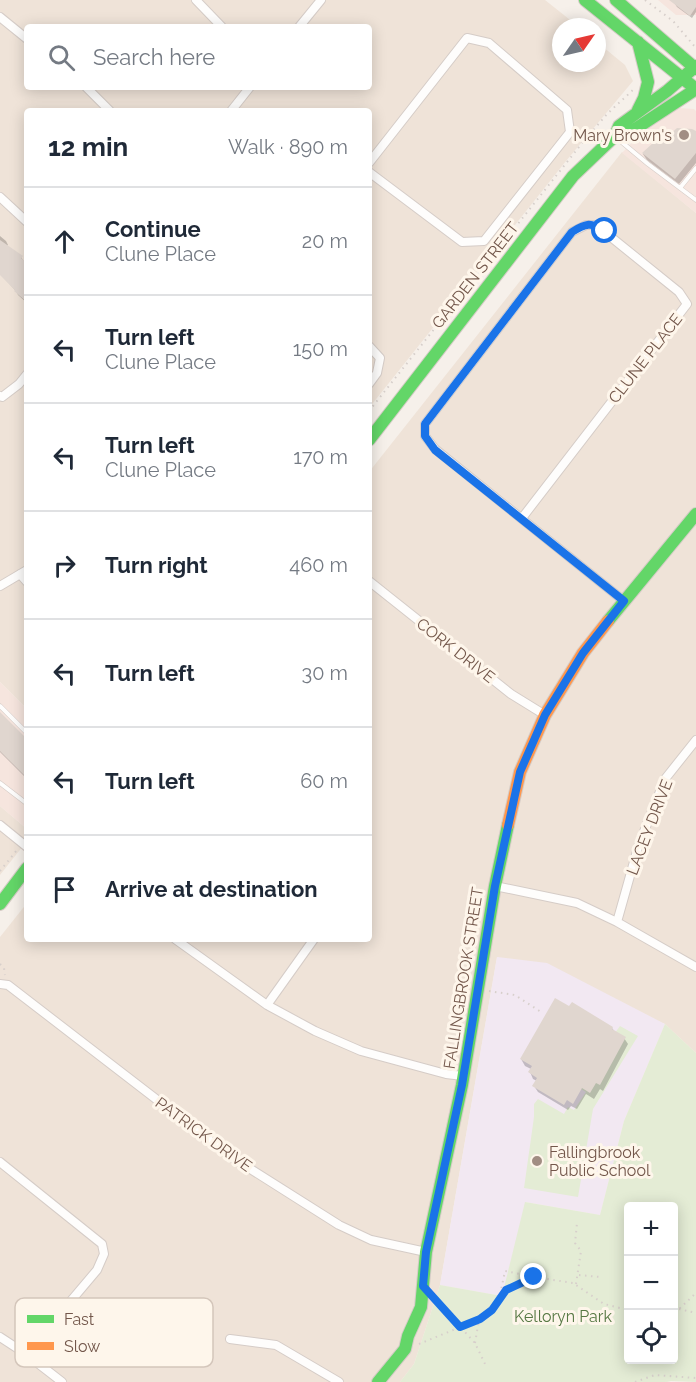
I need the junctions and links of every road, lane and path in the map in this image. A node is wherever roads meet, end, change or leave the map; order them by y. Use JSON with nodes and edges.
{"nodes":[{"id":1,"x":196,"y":0,"type":"edge"},
{"id":2,"x":321,"y":0,"type":"edge"},
{"id":3,"x":585,"y":0,"type":"edge"},
{"id":4,"x":645,"y":0,"type":"edge"},
{"id":5,"x":622,"y":2,"type":"edge"},
{"id":6,"x":0,"y":17,"type":"edge"},
{"id":7,"x":219,"y":24,"type":"edge"},
{"id":8,"x":301,"y":24,"type":"edge"},
{"id":9,"x":24,"y":37,"type":"edge"},
{"id":10,"x":638,"y":42,"type":"junction"},
{"id":11,"x":696,"y":48,"type":"edge"},
{"id":12,"x":695,"y":67,"type":"edge"},
{"id":13,"x":683,"y":78,"type":"junction"},
{"id":14,"x":639,"y":84,"type":"dead end"},
{"id":15,"x":696,"y":89,"type":"edge"},
{"id":16,"x":89,"y":90,"type":"edge"},
{"id":17,"x":248,"y":90,"type":"edge"},
{"id":18,"x":107,"y":108,"type":"edge"},
{"id":19,"x":233,"y":108,"type":"edge"},
{"id":20,"x":635,"y":114,"type":"junction"},
{"id":21,"x":615,"y":136,"type":"junction"},
{"id":22,"x":372,"y":159,"type":"edge"},
{"id":23,"x":696,"y":168,"type":"edge"},
{"id":24,"x":372,"y":174,"type":"edge"},
{"id":25,"x":680,"y":188,"type":"junction"},
{"id":26,"x":0,"y":197,"type":"edge"},
{"id":27,"x":696,"y":200,"type":"edge"},
{"id":28,"x":24,"y":219,"type":"edge"},
{"id":29,"x":372,"y":349,"type":"edge"},
{"id":30,"x":24,"y":378,"type":"edge"},
{"id":31,"x":372,"y":380,"type":"edge"},
{"id":32,"x":0,"y":396,"type":"edge"},
{"id":33,"x":372,"y":407,"type":"edge"},
{"id":34,"x":372,"y":436,"type":"edge"},
{"id":35,"x":696,"y":514,"type":"edge"},
{"id":36,"x":522,"y":518,"type":"junction"},
{"id":37,"x":24,"y":572,"type":"edge"},
{"id":38,"x":372,"y":583,"type":"edge"},
{"id":39,"x":0,"y":585,"type":"edge"},
{"id":40,"x":624,"y":601,"type":"junction"},
{"id":41,"x":0,"y":706,"type":"edge"},
{"id":42,"x":545,"y":715,"type":"junction"},
{"id":43,"x":24,"y":730,"type":"edge"},
{"id":44,"x":696,"y":740,"type":"edge"},
{"id":45,"x":0,"y":783,"type":"edge"},
{"id":46,"x":24,"y":801,"type":"edge"},
{"id":47,"x":0,"y":825,"type":"edge"},
{"id":48,"x":24,"y":844,"type":"edge"},
{"id":49,"x":24,"y":846,"type":"edge"},
{"id":50,"x":0,"y":871,"type":"edge"},
{"id":51,"x":24,"y":872,"type":"edge"},
{"id":52,"x":495,"y":886,"type":"junction"},
{"id":53,"x":0,"y":903,"type":"edge"},
{"id":54,"x":617,"y":922,"type":"junction"},
{"id":55,"x":179,"y":942,"type":"edge"},
{"id":56,"x":312,"y":942,"type":"edge"},
{"id":57,"x":696,"y":967,"type":"edge"},
{"id":58,"x":0,"y":984,"type":"edge"},
{"id":59,"x":478,"y":989,"type":"junction"},
{"id":60,"x":267,"y":1005,"type":"junction"},
{"id":61,"x":541,"y":1011,"type":"dead end"},
{"id":62,"x":463,"y":1076,"type":"junction"},
{"id":63,"x":0,"y":1162,"type":"edge"},
{"id":64,"x":577,"y":1223,"type":"dead end"},
{"id":65,"x":426,"y":1252,"type":"junction"},
{"id":66,"x":578,"y":1275,"type":"junction"},
{"id":67,"x":534,"y":1277,"type":"junction"},
{"id":68,"x":600,"y":1277,"type":"dead end"},
{"id":69,"x":576,"y":1285,"type":"junction"},
{"id":70,"x":423,"y":1286,"type":"junction"},
{"id":71,"x":696,"y":1294,"type":"edge"},
{"id":72,"x":73,"y":1298,"type":"edge"},
{"id":73,"x":499,"y":1301,"type":"junction"},
{"id":74,"x":624,"y":1309,"type":"edge"},
{"id":75,"x":679,"y":1309,"type":"joint"},
{"id":76,"x":696,"y":1313,"type":"edge"},
{"id":77,"x":480,"y":1319,"type":"junction"},
{"id":78,"x":460,"y":1327,"type":"junction"},
{"id":79,"x":0,"y":1337,"type":"edge"},
{"id":80,"x":230,"y":1339,"type":"dead end"},
{"id":81,"x":475,"y":1343,"type":"junction"},
{"id":82,"x":15,"y":1347,"type":"edge"},
{"id":83,"x":405,"y":1349,"type":"junction"},
{"id":84,"x":486,"y":1366,"type":"dead end"},
{"id":85,"x":43,"y":1367,"type":"edge"},
{"id":86,"x":696,"y":1378,"type":"edge"},
{"id":87,"x":62,"y":1382,"type":"edge"},
{"id":88,"x":339,"y":1382,"type":"edge"},
{"id":89,"x":378,"y":1382,"type":"edge"},
{"id":90,"x":635,"y":1382,"type":"edge"}],
"edges":[{"from":1,"to":7,"type":"street"},
{"from":2,"to":8,"type":"street"},
{"from":3,"to":10,"type":"street"},
{"from":4,"to":11,"type":"path"},
{"from":5,"to":12,"type":"street"},
{"from":6,"to":9,"type":"street"},
{"from":10,"to":13,"type":"street"},
{"from":10,"to":20,"type":"street"},
{"from":12,"to":13,"type":"street","name":"GARDEN STREET"},
{"from":13,"to":15,"type":"street"},
{"from":13,"to":20,"type":"street","name":"GARDEN STREET"},
{"from":14,"to":33,"type":"path"},
{"from":15,"to":21,"type":"street","name":"GARDEN STREET"},
{"from":16,"to":18,"type":"street"},
{"from":17,"to":19,"type":"street"},
{"from":20,"to":21,"type":"street","name":"GARDEN STREET"},
{"from":21,"to":25,"type":"lane"},
{"from":21,"to":34,"type":"street","name":"GARDEN STREET"},
{"from":22,"to":24,"type":"street"},
{"from":23,"to":25,"type":"lane"},
{"from":25,"to":27,"type":"lane"},
{"from":26,"to":28,"type":"street"},
{"from":29,"to":31,"type":"street"},
{"from":30,"to":32,"type":"street"},
{"from":35,"to":40,"type":"street","name":"FALLINGBROOK STREET"},
{"from":36,"to":36,"type":"street","name":"CLUNE PLACE"},
{"from":36,"to":40,"type":"street","name":"CLUNE PLACE"},
{"from":37,"to":39,"type":"street"},
{"from":38,"to":42,"type":"street","name":"CORK DRIVE"},
{"from":40,"to":42,"type":"street","name":"FALLINGBROOK STREET"},
{"from":41,"to":43,"type":"lane"},
{"from":42,"to":52,"type":"street","name":"FALLINGBROOK STREET"},
{"from":44,"to":54,"type":"street","name":"LACEY DRIVE"},
{"from":45,"to":46,"type":"lane"},
{"from":47,"to":48,"type":"street"},
{"from":49,"to":50,"type":"path"},
{"from":51,"to":53,"type":"street"},
{"from":52,"to":54,"type":"street"},
{"from":52,"to":59,"type":"street","name":"FALLINGBROOK STREET"},
{"from":54,"to":57,"type":"street"},
{"from":55,"to":60,"type":"street"},
{"from":56,"to":60,"type":"street"},
{"from":58,"to":65,"type":"street","name":"PATRICK DRIVE"},
{"from":59,"to":61,"type":"path"},
{"from":59,"to":62,"type":"street","name":"FALLINGBROOK STREET"},
{"from":60,"to":62,"type":"street"},
{"from":62,"to":65,"type":"street","name":"FALLINGBROOK STREET"},
{"from":63,"to":72,"type":"street"},
{"from":64,"to":66,"type":"path"},
{"from":65,"to":70,"type":"street","name":"FALLINGBROOK STREET"},
{"from":66,"to":68,"type":"path"},
{"from":66,"to":69,"type":"path"},
{"from":67,"to":69,"type":"path"},
{"from":67,"to":73,"type":"path"},
{"from":67,"to":73,"type":"path"},
{"from":69,"to":74,"type":"path"},
{"from":70,"to":78,"type":"path"},
{"from":70,"to":83,"type":"street","name":"FALLINGBROOK STREET"},
{"from":71,"to":75,"type":"path"},
{"from":73,"to":77,"type":"path"},
{"from":75,"to":76,"type":"path"},
{"from":77,"to":78,"type":"path"},
{"from":77,"to":81,"type":"path"},
{"from":78,"to":81,"type":"path"},
{"from":78,"to":83,"type":"path"},
{"from":79,"to":82,"type":"street"},
{"from":80,"to":88,"type":"street"},
{"from":81,"to":84,"type":"path"},
{"from":83,"to":89,"type":"street","name":"FALLINGBROOK STREET"},
{"from":85,"to":87,"type":"street"},
{"from":86,"to":90,"type":"path"}]}
